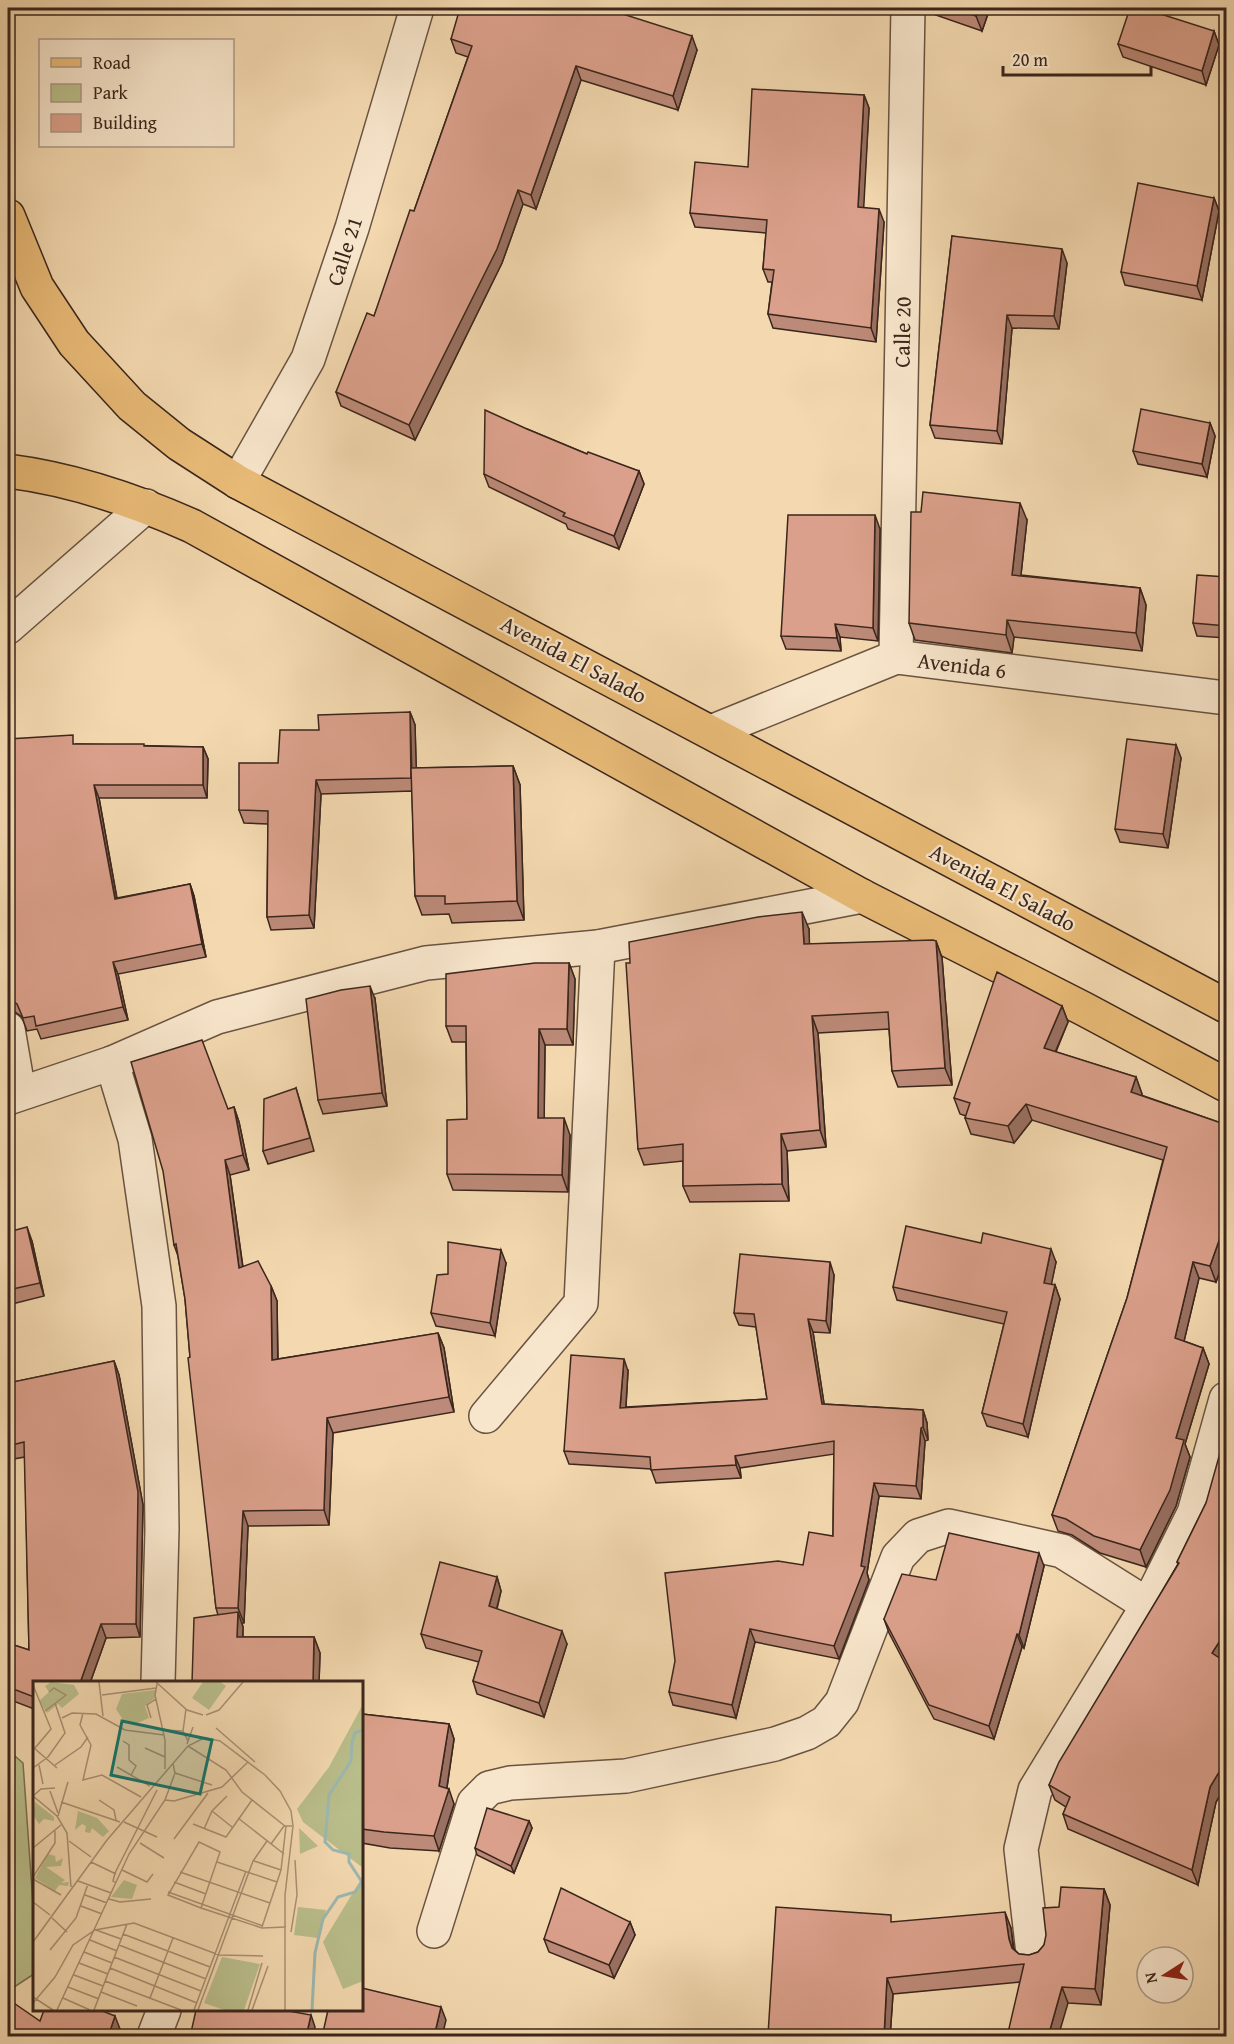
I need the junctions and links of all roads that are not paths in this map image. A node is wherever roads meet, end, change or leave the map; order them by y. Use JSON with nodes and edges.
{"nodes":[{"id":1,"x":417,"y":8,"type":"edge"},
{"id":2,"x":908,"y":8,"type":"edge"},
{"id":3,"x":8,"y":216,"type":"edge"},
{"id":4,"x":8,"y":471,"type":"edge"},
{"id":5,"x":238,"y":482,"type":"junction"},
{"id":6,"x":146,"y":506,"type":"junction"},
{"id":7,"x":8,"y":627,"type":"edge"},
{"id":8,"x":896,"y":657,"type":"junction"},
{"id":9,"x":1227,"y":698,"type":"edge"},
{"id":10,"x":711,"y":732,"type":"junction"},
{"id":11,"x":862,"y":896,"type":"junction"},
{"id":12,"x":598,"y":947,"type":"junction"},
{"id":13,"x":1227,"y":1006,"type":"edge"},
{"id":14,"x":8,"y":1029,"type":"edge"},
{"id":15,"x":112,"y":1063,"type":"junction"},
{"id":16,"x":1227,"y":1085,"type":"edge"},
{"id":17,"x":13,"y":1095,"type":"edge"},
{"id":18,"x":1227,"y":1399,"type":"edge"},
{"id":19,"x":486,"y":1416,"type":"dead end"},
{"id":20,"x":1148,"y":1605,"type":"junction"},
{"id":21,"x":158,"y":1681,"type":"edge"},
{"id":22,"x":434,"y":1931,"type":"dead end"},
{"id":23,"x":1033,"y":1953,"type":"edge"},
{"id":24,"x":164,"y":2011,"type":"edge"},
{"id":25,"x":154,"y":2037,"type":"edge"}],
"edges":[{"from":1,"to":5,"type":"street","name":"Calle 21"},
{"from":2,"to":8,"type":"street","name":"Calle 20"},
{"from":3,"to":5,"type":"main road","name":"Avenida El Salado"},
{"from":4,"to":6,"type":"main road"},
{"from":5,"to":10,"type":"main road","name":"Avenida El Salado"},
{"from":6,"to":7,"type":"street"},
{"from":6,"to":11,"type":"main road"},
{"from":8,"to":9,"type":"street","name":"Avenida 6"},
{"from":8,"to":10,"type":"street","name":"Avenida 6"},
{"from":10,"to":13,"type":"main road","name":"Avenida El Salado"},
{"from":11,"to":12,"type":"street"},
{"from":11,"to":16,"type":"main road"},
{"from":12,"to":15,"type":"street"},
{"from":12,"to":19,"type":"street"},
{"from":14,"to":17,"type":"street"},
{"from":15,"to":17,"type":"street"},
{"from":15,"to":21,"type":"street"},
{"from":18,"to":20,"type":"street"},
{"from":20,"to":22,"type":"street"},
{"from":20,"to":23,"type":"street"},
{"from":24,"to":25,"type":"street"}]}
